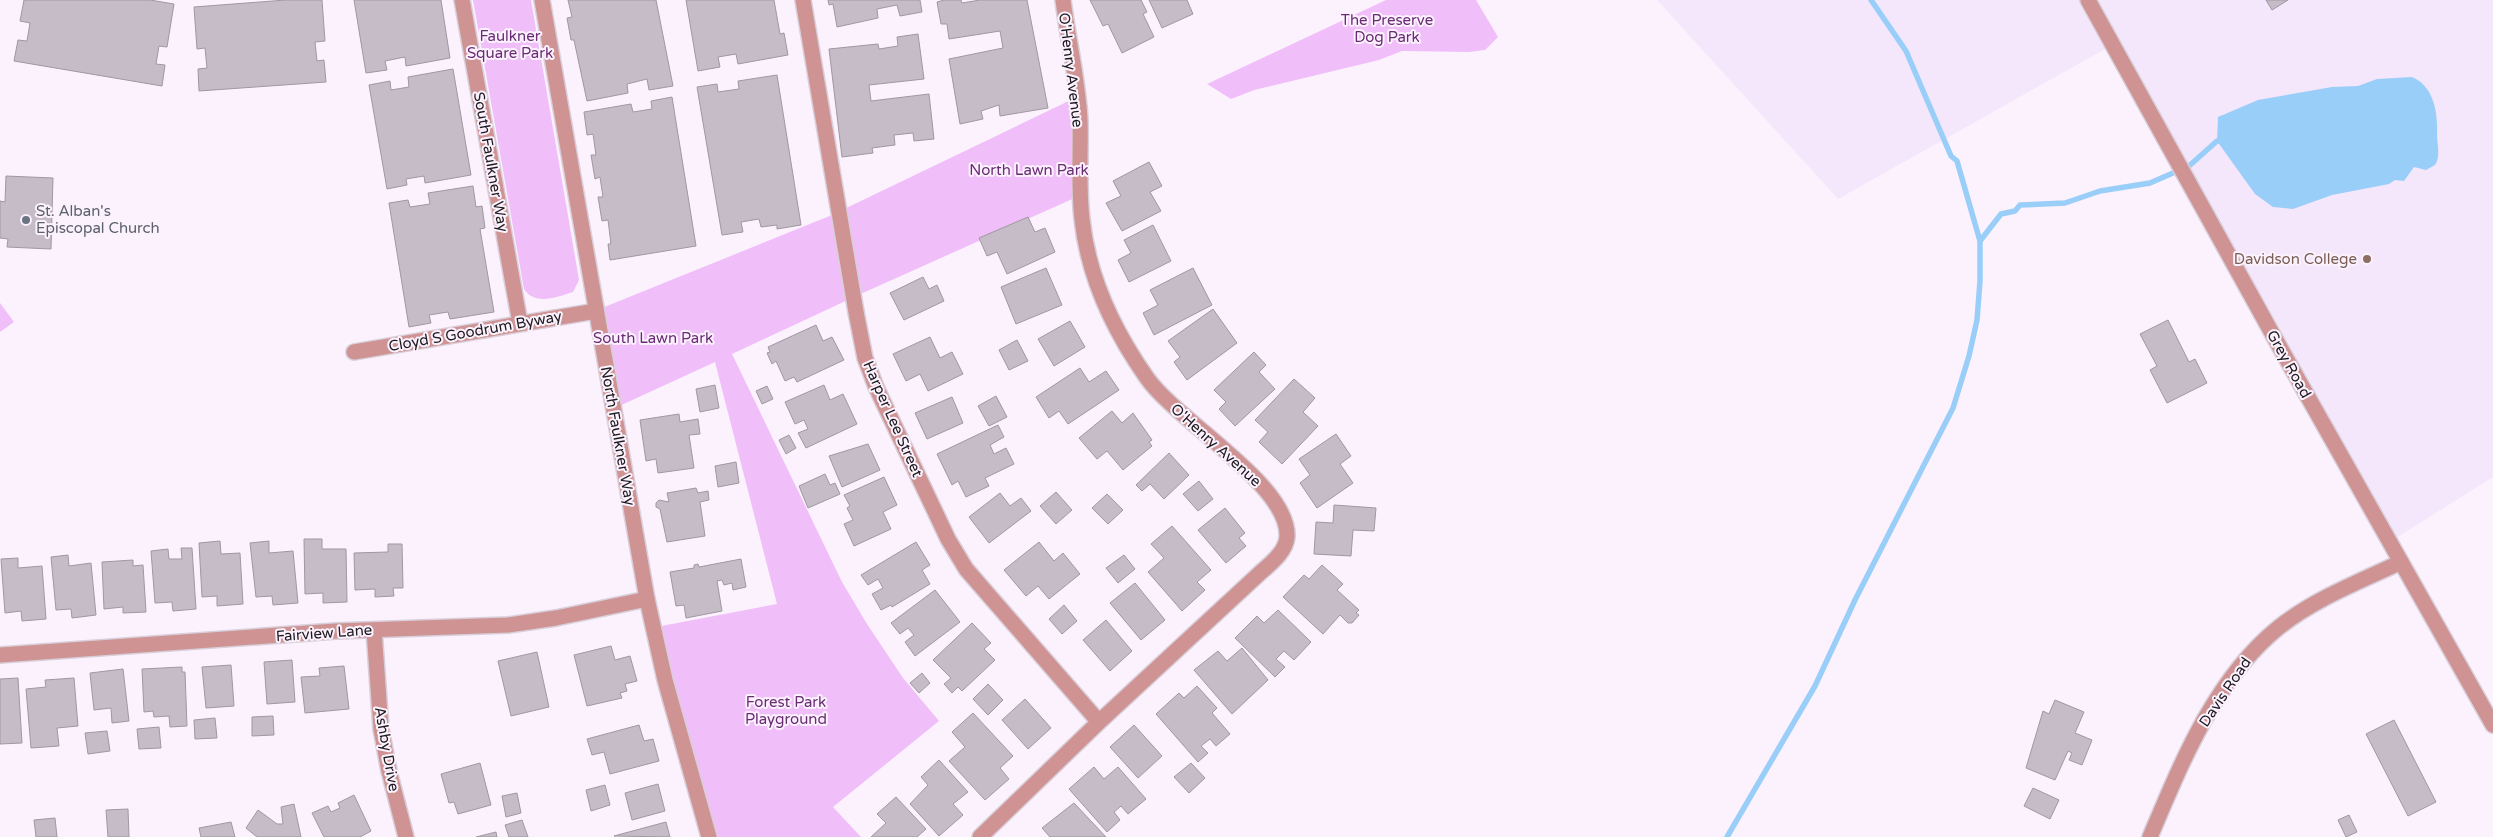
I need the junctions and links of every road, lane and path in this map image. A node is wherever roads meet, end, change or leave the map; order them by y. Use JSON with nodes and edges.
{"nodes":[{"id":1,"x":462,"y":0,"type":"edge"},
{"id":2,"x":542,"y":0,"type":"edge"},
{"id":3,"x":803,"y":0,"type":"edge"},
{"id":4,"x":1063,"y":0,"type":"edge"},
{"id":5,"x":2088,"y":0,"type":"edge"},
{"id":6,"x":596,"y":311,"type":"junction"},
{"id":7,"x":520,"y":323,"type":"junction"},
{"id":8,"x":354,"y":352,"type":"dead end"},
{"id":9,"x":2401,"y":562,"type":"junction"},
{"id":10,"x":647,"y":599,"type":"junction"},
{"id":11,"x":374,"y":630,"type":"junction"},
{"id":12,"x":0,"y":655,"type":"edge"},
{"id":13,"x":1099,"y":722,"type":"junction"},
{"id":14,"x":2493,"y":726,"type":"edge"},
{"id":15,"x":406,"y":837,"type":"edge"},
{"id":16,"x":709,"y":837,"type":"edge"},
{"id":17,"x":980,"y":837,"type":"edge"},
{"id":18,"x":2150,"y":837,"type":"edge"}],
"edges":[{"from":1,"to":7,"type":"street","name":"South Faulkner Way"},
{"from":2,"to":6,"type":"street","name":"North Faulkner Way"},
{"from":3,"to":13,"type":"street","name":"Harper Lee Street"},
{"from":4,"to":13,"type":"street","name":"O'Henry Avenue"},
{"from":5,"to":9,"type":"street","name":"Grey Road"},
{"from":6,"to":7,"type":"street","name":"Cloyd S Goodrum Byway"},
{"from":6,"to":10,"type":"street","name":"North Faulkner Way"},
{"from":7,"to":8,"type":"street","name":"Cloyd S Goodrum Byway"},
{"from":9,"to":14,"type":"street","name":"Grey Road"},
{"from":9,"to":18,"type":"street","name":"Davis Road"},
{"from":10,"to":11,"type":"street","name":"Fairview Lane"},
{"from":10,"to":16,"type":"street","name":"North Faulkner Way"},
{"from":11,"to":12,"type":"street","name":"Fairview Lane"},
{"from":11,"to":15,"type":"street","name":"Ashby Drive"},
{"from":13,"to":17,"type":"street","name":"O'Henry Avenue"}]}
